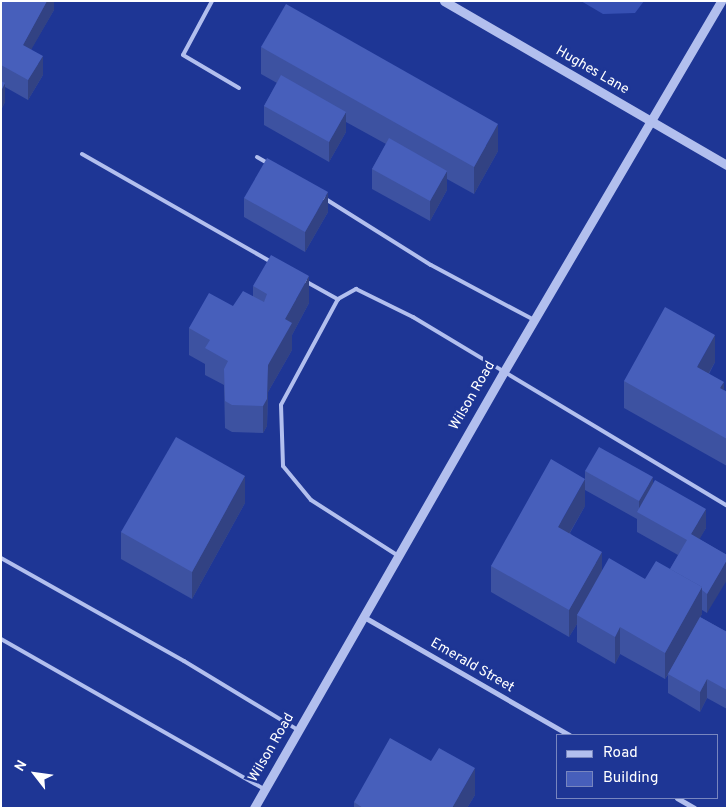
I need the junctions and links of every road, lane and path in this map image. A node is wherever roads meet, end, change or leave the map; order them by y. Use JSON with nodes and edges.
{"nodes":[{"id":1,"x":212,"y":1,"type":"edge"},
{"id":2,"x":444,"y":1,"type":"edge"},
{"id":3,"x":721,"y":1,"type":"edge"},
{"id":4,"x":239,"y":88,"type":"dead end"},
{"id":5,"x":652,"y":121,"type":"junction"},
{"id":6,"x":82,"y":154,"type":"dead end"},
{"id":7,"x":257,"y":156,"type":"dead end"},
{"id":8,"x":727,"y":165,"type":"edge"},
{"id":9,"x":273,"y":167,"type":"edge"},
{"id":10,"x":315,"y":192,"type":"edge"},
{"id":11,"x":278,"y":266,"type":"edge"},
{"id":12,"x":295,"y":276,"type":"edge"},
{"id":13,"x":338,"y":299,"type":"junction"},
{"id":14,"x":534,"y":320,"type":"junction"},
{"id":15,"x":503,"y":373,"type":"junction"},
{"id":16,"x":727,"y":506,"type":"edge"},
{"id":17,"x":397,"y":555,"type":"junction"},
{"id":18,"x":1,"y":558,"type":"edge"},
{"id":19,"x":364,"y":617,"type":"junction"},
{"id":20,"x":1,"y":639,"type":"edge"},
{"id":21,"x":298,"y":730,"type":"junction"},
{"id":22,"x":567,"y":734,"type":"edge"},
{"id":23,"x":264,"y":790,"type":"junction"},
{"id":24,"x":679,"y":799,"type":"edge"},
{"id":25,"x":254,"y":808,"type":"edge"},
{"id":26,"x":694,"y":808,"type":"edge"}],
"edges":[{"from":1,"to":4,"type":"lane"},
{"from":2,"to":5,"type":"street","name":"Hughes Lane"},
{"from":3,"to":5,"type":"street","name":"Wilson Road"},
{"from":5,"to":8,"type":"street","name":"Hughes Lane"},
{"from":5,"to":14,"type":"street","name":"Wilson Road"},
{"from":6,"to":11,"type":"lane"},
{"from":7,"to":9,"type":"lane"},
{"from":10,"to":14,"type":"lane"},
{"from":12,"to":13,"type":"lane"},
{"from":13,"to":15,"type":"lane"},
{"from":13,"to":17,"type":"lane"},
{"from":14,"to":15,"type":"street","name":"Wilson Road"},
{"from":15,"to":16,"type":"lane"},
{"from":15,"to":17,"type":"street","name":"Wilson Road"},
{"from":17,"to":19,"type":"street","name":"Wilson Road"},
{"from":18,"to":21,"type":"lane"},
{"from":19,"to":21,"type":"street","name":"Wilson Road"},
{"from":19,"to":22,"type":"street","name":"Emerald Street"},
{"from":20,"to":23,"type":"lane"},
{"from":21,"to":23,"type":"street","name":"Wilson Road"},
{"from":23,"to":25,"type":"street","name":"Wilson Road"},
{"from":24,"to":26,"type":"street"}]}
